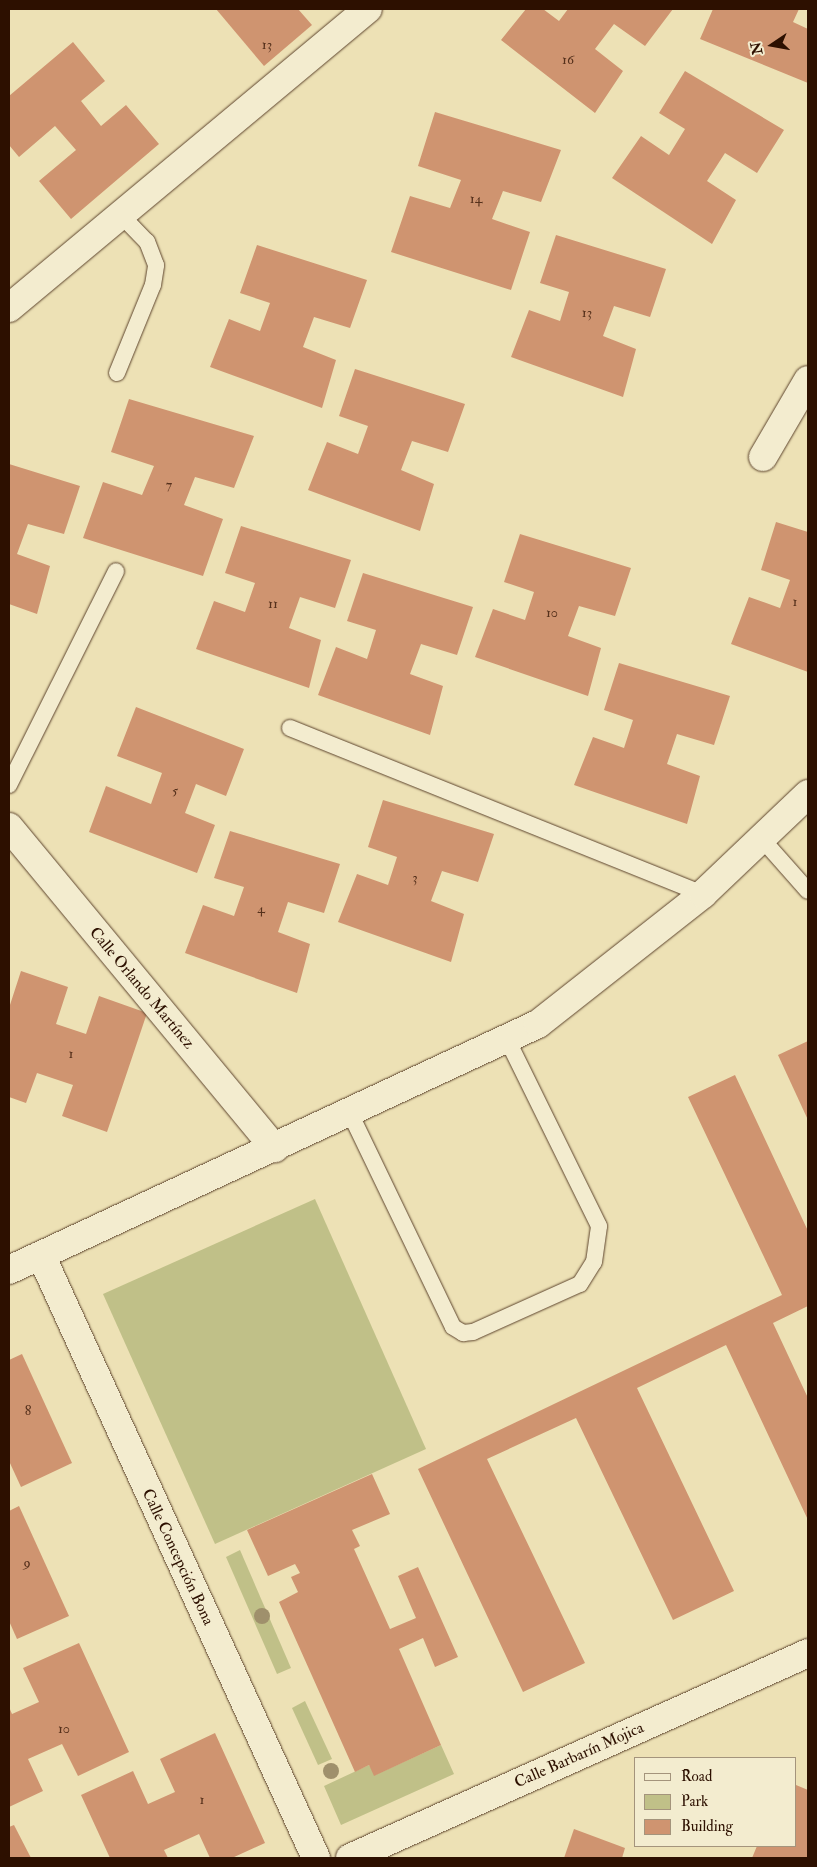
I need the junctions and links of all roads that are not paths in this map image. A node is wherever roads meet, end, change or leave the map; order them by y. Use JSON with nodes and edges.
{"nodes":[{"id":1,"x":368,"y":9,"type":"edge"},
{"id":2,"x":121,"y":214,"type":"junction"},
{"id":3,"x":9,"y":308,"type":"edge"},
{"id":4,"x":117,"y":373,"type":"dead end"},
{"id":5,"x":808,"y":380,"type":"edge"},
{"id":6,"x":763,"y":457,"type":"dead end"},
{"id":7,"x":116,"y":571,"type":"dead end"},
{"id":8,"x":290,"y":728,"type":"dead end"},
{"id":9,"x":9,"y":785,"type":"edge"},
{"id":10,"x":808,"y":794,"type":"edge"},
{"id":11,"x":9,"y":827,"type":"edge"},
{"id":12,"x":762,"y":839,"type":"junction"},
{"id":13,"x":808,"y":891,"type":"edge"},
{"id":14,"x":703,"y":894,"type":"junction"},
{"id":15,"x":507,"y":1039,"type":"junction"},
{"id":16,"x":350,"y":1113,"type":"junction"},
{"id":17,"x":275,"y":1148,"type":"junction"},
{"id":18,"x":40,"y":1255,"type":"junction"},
{"id":19,"x":9,"y":1270,"type":"edge"},
{"id":20,"x":808,"y":1653,"type":"edge"},
{"id":21,"x":316,"y":1858,"type":"edge"},
{"id":22,"x":350,"y":1858,"type":"edge"}],
"edges":[{"from":1,"to":2,"type":"street"},
{"from":2,"to":3,"type":"street"},
{"from":2,"to":4,"type":"lane"},
{"from":5,"to":6,"type":"street"},
{"from":7,"to":9,"type":"lane"},
{"from":8,"to":14,"type":"lane"},
{"from":10,"to":12,"type":"street"},
{"from":11,"to":17,"type":"street","name":"Calle Orlando Martínez"},
{"from":12,"to":13,"type":"lane"},
{"from":12,"to":14,"type":"street"},
{"from":14,"to":15,"type":"street"},
{"from":15,"to":16,"type":"street"},
{"from":15,"to":16,"type":"lane"},
{"from":16,"to":17,"type":"street"},
{"from":17,"to":18,"type":"street"},
{"from":18,"to":19,"type":"street"},
{"from":18,"to":21,"type":"street","name":"Calle Concepción Bona"},
{"from":20,"to":22,"type":"street","name":"Calle Barbarín Mojica"}]}
